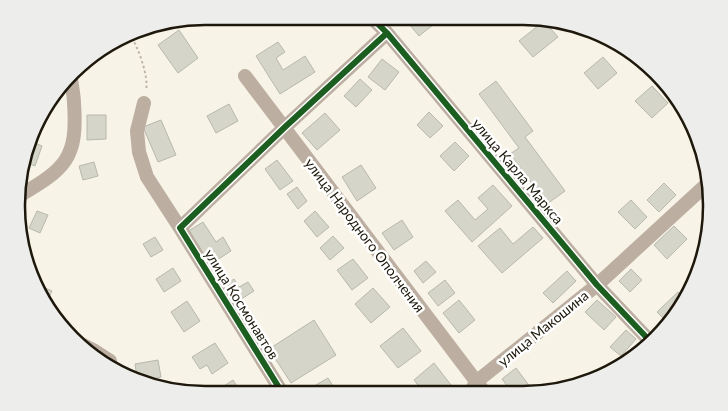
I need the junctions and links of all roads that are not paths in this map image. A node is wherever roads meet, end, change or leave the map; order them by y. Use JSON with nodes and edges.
{"nodes":[{"id":1,"x":379,"y":25,"type":"edge"},
{"id":2,"x":387,"y":33,"type":"junction"},
{"id":3,"x":245,"y":76,"type":"dead end"},
{"id":4,"x":73,"y":83,"type":"edge"},
{"id":5,"x":144,"y":102,"type":"road end"},
{"id":6,"x":285,"y":127,"type":"junction"},
{"id":7,"x":702,"y":189,"type":"edge"},
{"id":8,"x":25,"y":192,"type":"edge"},
{"id":9,"x":180,"y":228,"type":"junction"},
{"id":10,"x":597,"y":286,"type":"junction"},
{"id":11,"x":646,"y":337,"type":"edge"},
{"id":12,"x":278,"y":386,"type":"edge"},
{"id":13,"x":472,"y":386,"type":"edge"},
{"id":14,"x":475,"y":386,"type":"edge"}],
"edges":[{"from":1,"to":2,"type":"street","name":"улица Карла Маркса"},
{"from":2,"to":6,"type":"street"},
{"from":2,"to":10,"type":"street","name":"улица Карла Маркса"},
{"from":3,"to":6,"type":"street","name":"улица Народного Ополчения"},
{"from":4,"to":8,"type":"street"},
{"from":5,"to":9,"type":"street","name":"улица Космонавтов"},
{"from":6,"to":9,"type":"street"},
{"from":6,"to":13,"type":"street","name":"улица Народного Ополчения"},
{"from":7,"to":10,"type":"street","name":"улица Макошина"},
{"from":9,"to":12,"type":"street","name":"улица Космонавтов"},
{"from":10,"to":11,"type":"street","name":"улица Карла Маркса"},
{"from":10,"to":14,"type":"street","name":"улица Макошина"}]}
